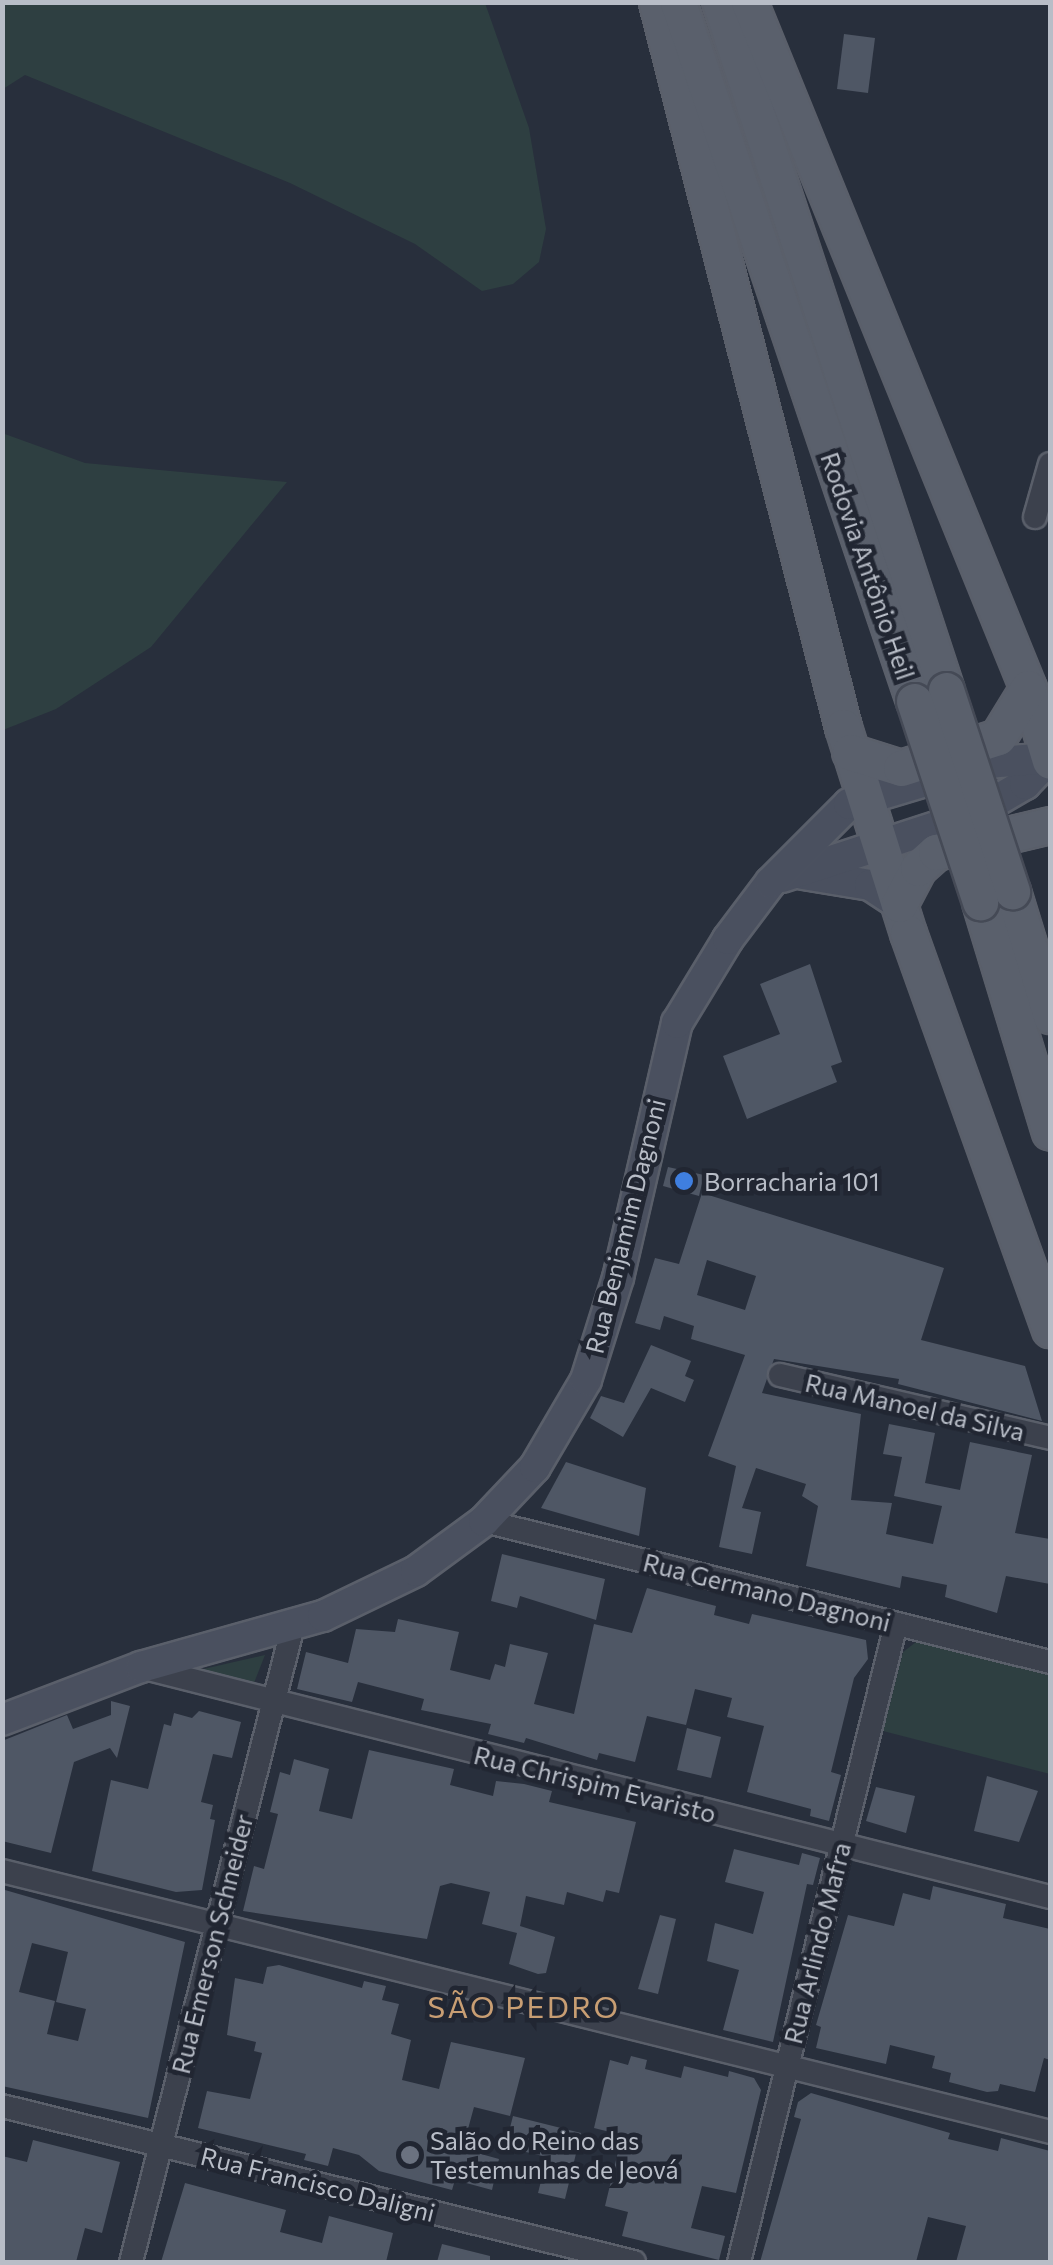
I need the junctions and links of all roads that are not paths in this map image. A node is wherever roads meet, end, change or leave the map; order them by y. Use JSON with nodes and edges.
{"nodes":[{"id":1,"x":657,"y":2,"type":"edge"},
{"id":2,"x":678,"y":2,"type":"edge"},
{"id":3,"x":720,"y":2,"type":"edge"},
{"id":4,"x":749,"y":2,"type":"edge"},
{"id":5,"x":1050,"y":464,"type":"edge"},
{"id":6,"x":1034,"y":517,"type":"dead end"},
{"id":7,"x":1028,"y":688,"type":"junction"},
{"id":8,"x":930,"y":695,"type":"junction"},
{"id":9,"x":850,"y":752,"type":"junction"},
{"id":10,"x":1050,"y":759,"type":"edge"},
{"id":11,"x":866,"y":799,"type":"junction"},
{"id":12,"x":1050,"y":825,"type":"edge"},
{"id":13,"x":880,"y":844,"type":"junction"},
{"id":14,"x":771,"y":882,"type":"junction"},
{"id":15,"x":996,"y":897,"type":"junction"},
{"id":16,"x":898,"y":904,"type":"junction"},
{"id":17,"x":1050,"y":1015,"type":"edge"},
{"id":18,"x":1050,"y":1132,"type":"edge"},
{"id":19,"x":1050,"y":1329,"type":"edge"},
{"id":20,"x":780,"y":1375,"type":"dead end"},
{"id":21,"x":1050,"y":1438,"type":"edge"},
{"id":22,"x":484,"y":1521,"type":"junction"},
{"id":23,"x":896,"y":1624,"type":"junction"},
{"id":24,"x":293,"y":1626,"type":"junction"},
{"id":25,"x":1050,"y":1662,"type":"edge"},
{"id":26,"x":142,"y":1667,"type":"junction"},
{"id":27,"x":274,"y":1705,"type":"junction"},
{"id":28,"x":2,"y":1720,"type":"edge"},
{"id":29,"x":842,"y":1844,"type":"junction"},
{"id":30,"x":2,"y":1870,"type":"edge"},
{"id":31,"x":1050,"y":1897,"type":"edge"},
{"id":32,"x":216,"y":1924,"type":"junction"},
{"id":33,"x":787,"y":2067,"type":"junction"},
{"id":34,"x":2,"y":2106,"type":"edge"},
{"id":35,"x":1050,"y":2132,"type":"edge"},
{"id":36,"x":161,"y":2146,"type":"junction"},
{"id":37,"x":131,"y":2262,"type":"edge"},
{"id":38,"x":634,"y":2262,"type":"edge"},
{"id":39,"x":739,"y":2262,"type":"edge"}],
"edges":[{"from":1,"to":9,"type":"main road"},
{"from":2,"to":8,"type":"main road","name":"Rodovia Antônio Heil"},
{"from":3,"to":8,"type":"main road","name":"Rodovia Antônio Heil"},
{"from":4,"to":7,"type":"main road"},
{"from":5,"to":6,"type":"street"},
{"from":7,"to":9,"type":"main road"},
{"from":7,"to":10,"type":"main road"},
{"from":8,"to":15,"type":"main road","name":"Rodovia Antônio Heil","bridge":true},
{"from":9,"to":11,"type":"main road"},
{"from":10,"to":11,"type":"street","name":"Rua Benjamim Dagnoni"},
{"from":10,"to":13,"type":"street"},
{"from":11,"to":13,"type":"main road"},
{"from":11,"to":14,"type":"street","name":"Rua Benjamim Dagnoni"},
{"from":12,"to":16,"type":"main road"},
{"from":13,"to":14,"type":"street"},
{"from":13,"to":16,"type":"main road"},
{"from":14,"to":16,"type":"street"},
{"from":14,"to":22,"type":"street","name":"Rua Benjamim Dagnoni"},
{"from":15,"to":17,"type":"main road","name":"Rodovia Antônio Heil"},
{"from":15,"to":18,"type":"main road","name":"Rodovia Antônio Heil"},
{"from":16,"to":19,"type":"main road"},
{"from":20,"to":21,"type":"street","name":"Rua Manoel da Silva"},
{"from":22,"to":23,"type":"street","name":"Rua Germano Dagnoni"},
{"from":22,"to":24,"type":"street","name":"Rua Benjamim Dagnoni"},
{"from":23,"to":25,"type":"street","name":"Rua Germano Dagnoni"},
{"from":23,"to":29,"type":"street","name":"Rua Arlindo Mafra"},
{"from":24,"to":26,"type":"street","name":"Rua Benjamim Dagnoni"},
{"from":24,"to":27,"type":"street","name":"Rua Emerson Schneider"},
{"from":26,"to":27,"type":"street","name":"Rua Chrispim Evaristo"},
{"from":26,"to":28,"type":"street","name":"Rua Benjamim Dagnoni"},
{"from":27,"to":29,"type":"street","name":"Rua Chrispim Evaristo"},
{"from":27,"to":32,"type":"street","name":"Rua Emerson Schneider"},
{"from":29,"to":31,"type":"street","name":"Rua Chrispim Evaristo"},
{"from":29,"to":33,"type":"street","name":"Rua Arlindo Mafra"},
{"from":30,"to":32,"type":"street"},
{"from":32,"to":33,"type":"street"},
{"from":32,"to":36,"type":"street","name":"Rua Emerson Schneider"},
{"from":33,"to":35,"type":"street"},
{"from":33,"to":39,"type":"street","name":"Rua Arlindo Mafra"},
{"from":34,"to":36,"type":"street","name":"Rua Francisco Daligni"},
{"from":36,"to":37,"type":"street","name":"Rua Emerson Schneider"},
{"from":36,"to":38,"type":"street","name":"Rua Francisco Daligni"}]}
